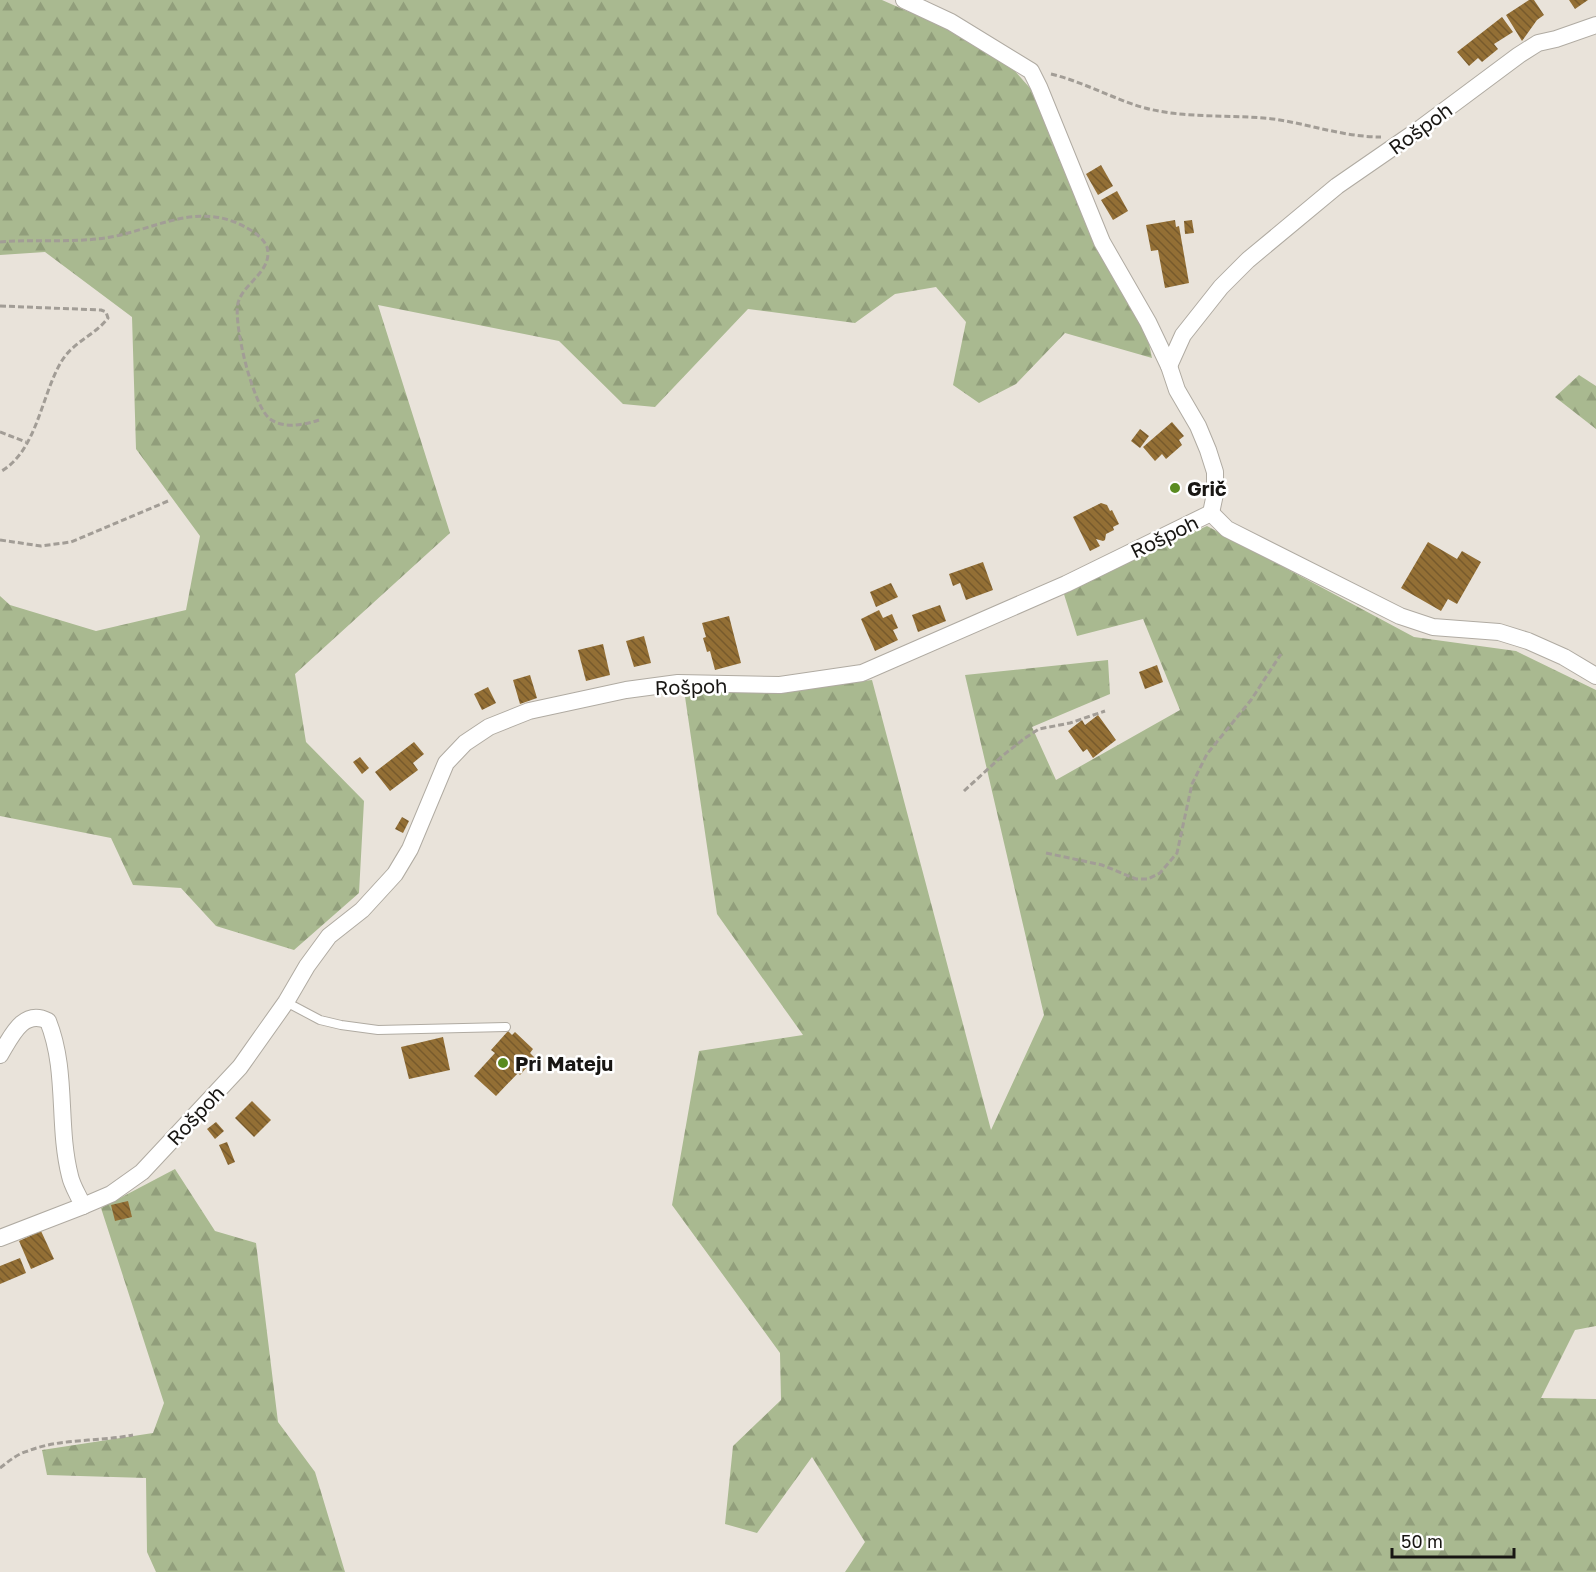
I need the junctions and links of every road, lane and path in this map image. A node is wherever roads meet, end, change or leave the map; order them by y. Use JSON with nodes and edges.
{"nodes":[{"id":1,"x":904,"y":0,"type":"edge"},
{"id":2,"x":1596,"y":25,"type":"edge"},
{"id":3,"x":1030,"y":71,"type":"junction"},
{"id":4,"x":1383,"y":136,"type":"dead end"},
{"id":5,"x":0,"y":242,"type":"edge"},
{"id":6,"x":0,"y":306,"type":"edge"},
{"id":7,"x":1168,"y":366,"type":"junction"},
{"id":8,"x":319,"y":420,"type":"dead end"},
{"id":9,"x":0,"y":432,"type":"edge"},
{"id":10,"x":26,"y":442,"type":"junction"},
{"id":11,"x":0,"y":472,"type":"edge"},
{"id":12,"x":168,"y":501,"type":"dead end"},
{"id":13,"x":1211,"y":513,"type":"junction"},
{"id":14,"x":0,"y":540,"type":"edge"},
{"id":15,"x":1281,"y":654,"type":"dead end"},
{"id":16,"x":1596,"y":676,"type":"edge"},
{"id":17,"x":1105,"y":711,"type":"dead end"},
{"id":18,"x":964,"y":791,"type":"dead end"},
{"id":19,"x":1046,"y":854,"type":"dead end"},
{"id":20,"x":286,"y":1002,"type":"junction"},
{"id":21,"x":506,"y":1027,"type":"dead end"},
{"id":22,"x":0,"y":1055,"type":"edge"},
{"id":23,"x":83,"y":1206,"type":"junction"},
{"id":24,"x":0,"y":1238,"type":"edge"},
{"id":25,"x":133,"y":1435,"type":"dead end"},
{"id":26,"x":0,"y":1468,"type":"edge"}],
"edges":[{"from":1,"to":3,"type":"street"},
{"from":2,"to":7,"type":"street","name":"Rošpoh"},
{"from":3,"to":4,"type":"path"},
{"from":3,"to":7,"type":"street","name":"Rošpoh"},
{"from":5,"to":8,"type":"path"},
{"from":6,"to":10,"type":"path"},
{"from":7,"to":13,"type":"street","name":"Rošpoh"},
{"from":9,"to":10,"type":"path"},
{"from":10,"to":11,"type":"path"},
{"from":12,"to":14,"type":"path"},
{"from":13,"to":16,"type":"street","name":"Rošpoh"},
{"from":13,"to":20,"type":"street","name":"Rošpoh"},
{"from":15,"to":19,"type":"path"},
{"from":17,"to":18,"type":"path"},
{"from":20,"to":21,"type":"lane"},
{"from":20,"to":23,"type":"street","name":"Rošpoh"},
{"from":22,"to":23,"type":"street"},
{"from":23,"to":24,"type":"street","name":"Rošpoh"},
{"from":25,"to":26,"type":"path"}]}
